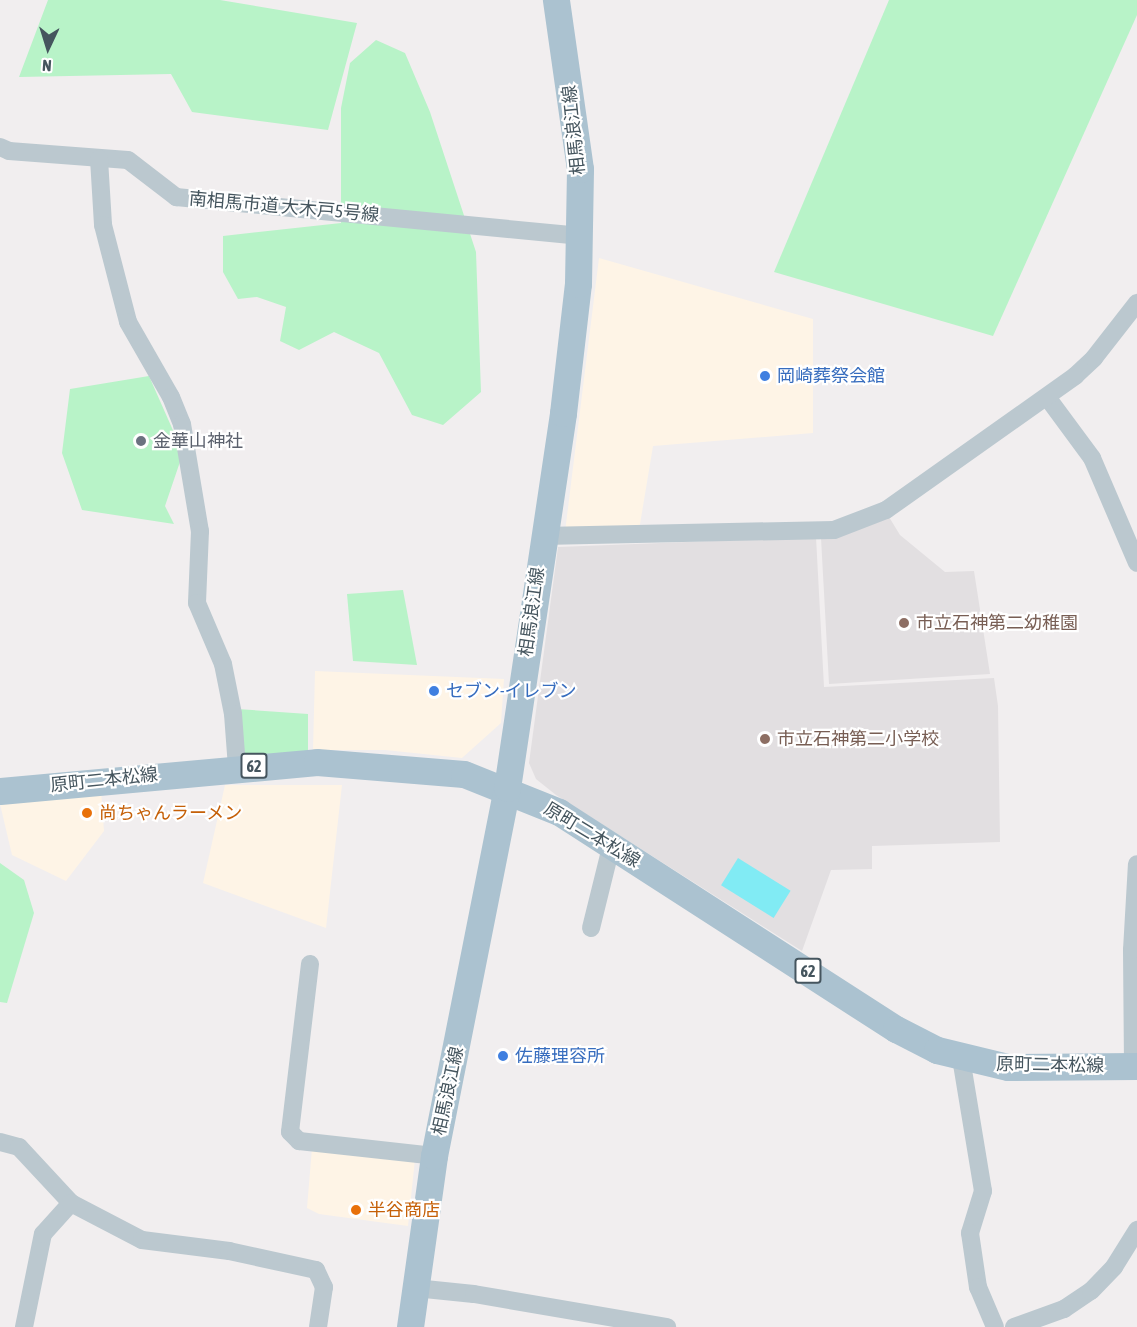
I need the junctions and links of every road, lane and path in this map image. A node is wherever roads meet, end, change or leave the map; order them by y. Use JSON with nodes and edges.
{"nodes":[{"id":1,"x":556,"y":0,"type":"edge"},
{"id":2,"x":1,"y":147,"type":"edge"},
{"id":3,"x":99,"y":159,"type":"junction"},
{"id":4,"x":581,"y":236,"type":"junction"},
{"id":5,"x":1137,"y":303,"type":"edge"},
{"id":6,"x":1047,"y":397,"type":"junction"},
{"id":7,"x":543,"y":536,"type":"junction"},
{"id":8,"x":1137,"y":563,"type":"edge"},
{"id":9,"x":237,"y":767,"type":"junction"},
{"id":10,"x":507,"y":788,"type":"junction"},
{"id":11,"x":0,"y":790,"type":"edge"},
{"id":12,"x":611,"y":847,"type":"junction"},
{"id":13,"x":1137,"y":864,"type":"edge"},
{"id":14,"x":591,"y":928,"type":"dead end"},
{"id":15,"x":310,"y":964,"type":"dead end"},
{"id":16,"x":961,"y":1058,"type":"junction"},
{"id":17,"x":1135,"y":1066,"type":"edge"},
{"id":18,"x":0,"y":1142,"type":"edge"},
{"id":19,"x":434,"y":1156,"type":"junction"},
{"id":20,"x":70,"y":1203,"type":"junction"},
{"id":21,"x":1137,"y":1230,"type":"edge"},
{"id":22,"x":415,"y":1288,"type":"junction"},
{"id":23,"x":24,"y":1327,"type":"edge"},
{"id":24,"x":318,"y":1327,"type":"edge"},
{"id":25,"x":410,"y":1327,"type":"edge"},
{"id":26,"x":667,"y":1327,"type":"edge"},
{"id":27,"x":995,"y":1327,"type":"edge"},
{"id":28,"x":1014,"y":1327,"type":"edge"}],
"edges":[{"from":1,"to":4,"type":"main road","name":"相馬浪江線"},
{"from":2,"to":3,"type":"street","name":"南相馬市道 大木戸5号線"},
{"from":3,"to":4,"type":"street","name":"南相馬市道 大木戸5号線"},
{"from":3,"to":9,"type":"street"},
{"from":4,"to":7,"type":"main road","name":"相馬浪江線"},
{"from":5,"to":6,"type":"street"},
{"from":6,"to":7,"type":"street"},
{"from":6,"to":8,"type":"street"},
{"from":7,"to":10,"type":"main road","name":"相馬浪江線"},
{"from":9,"to":10,"type":"main road","name":"原町二本松線","number":"62"},
{"from":9,"to":11,"type":"main road","name":"原町二本松線","number":"62"},
{"from":10,"to":12,"type":"main road","name":"原町二本松線","number":"62"},
{"from":10,"to":19,"type":"main road","name":"相馬浪江線"},
{"from":12,"to":14,"type":"street"},
{"from":12,"to":16,"type":"main road","name":"原町二本松線","number":"62"},
{"from":13,"to":17,"type":"street"},
{"from":15,"to":19,"type":"street"},
{"from":16,"to":17,"type":"main road","name":"原町二本松線","number":"62"},
{"from":16,"to":27,"type":"street"},
{"from":18,"to":20,"type":"street"},
{"from":19,"to":22,"type":"main road","name":"相馬浪江線"},
{"from":20,"to":23,"type":"street"},
{"from":20,"to":24,"type":"street"},
{"from":21,"to":28,"type":"street"},
{"from":22,"to":25,"type":"main road","name":"相馬浪江線"},
{"from":22,"to":26,"type":"street"}]}
